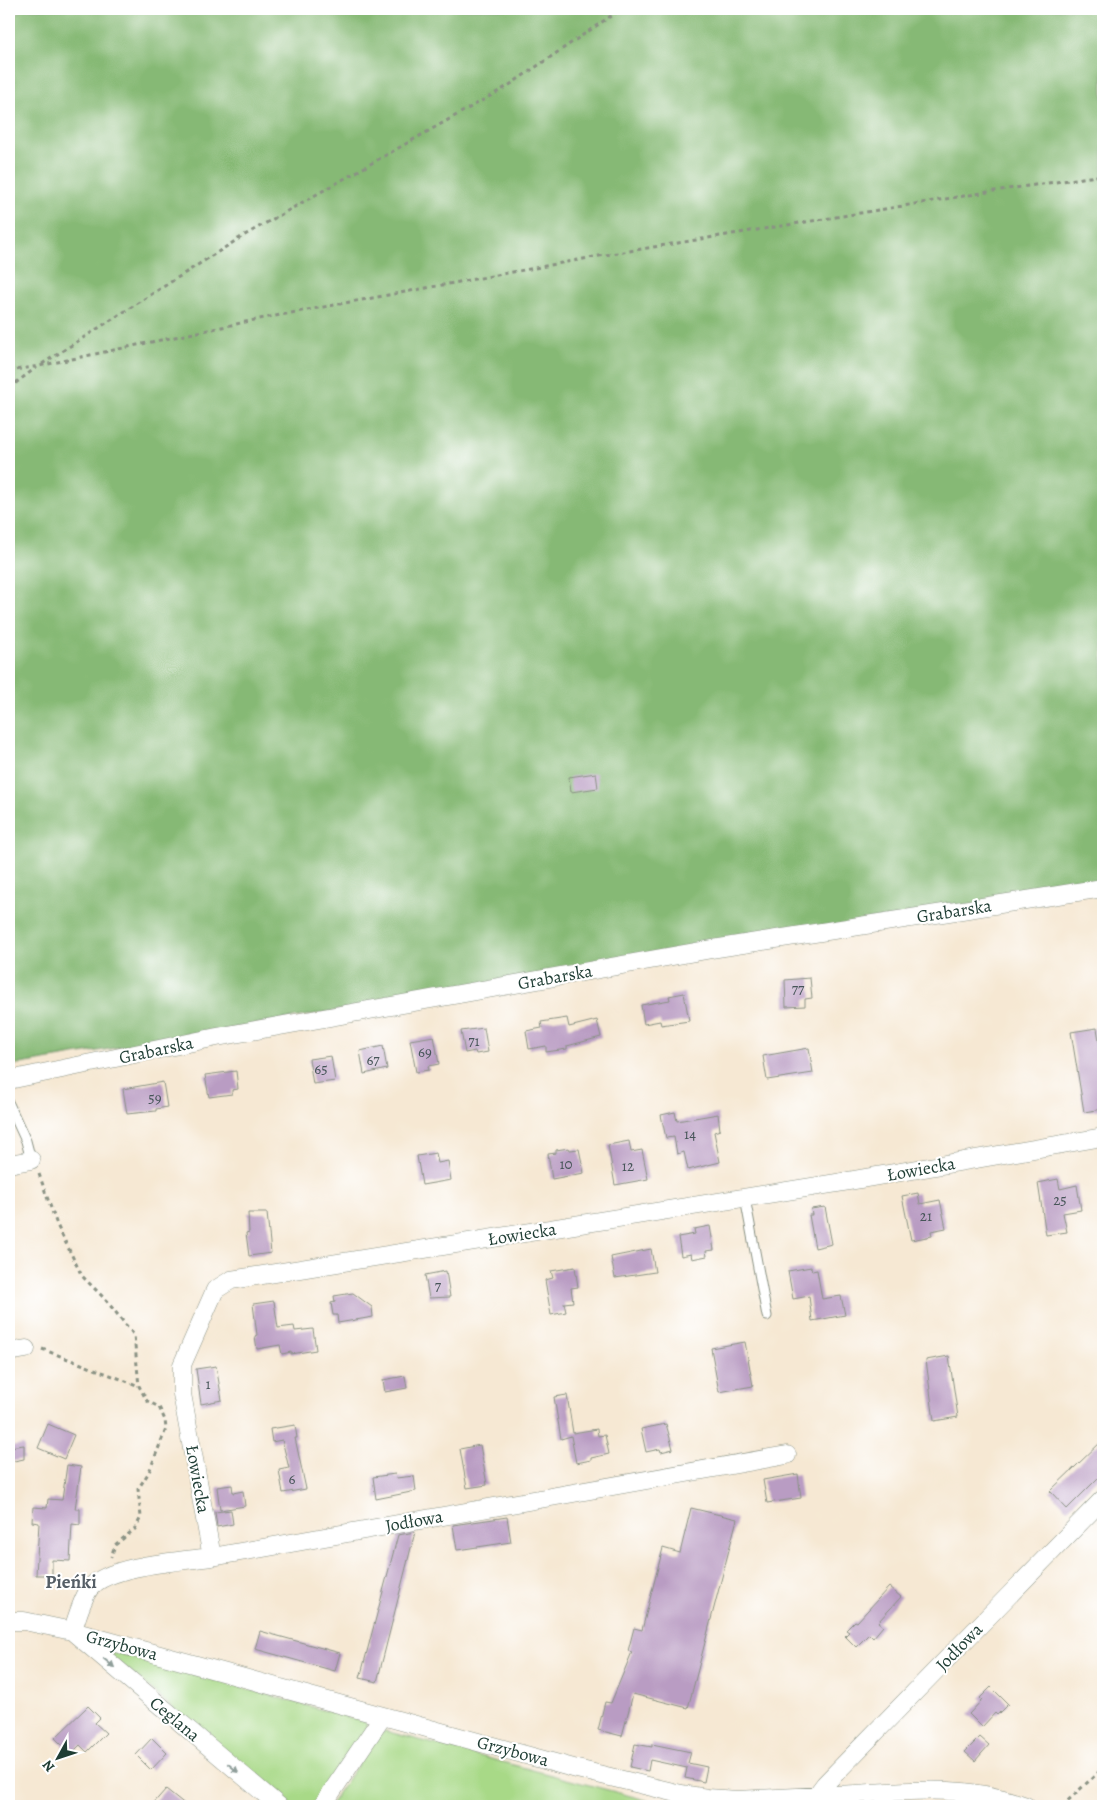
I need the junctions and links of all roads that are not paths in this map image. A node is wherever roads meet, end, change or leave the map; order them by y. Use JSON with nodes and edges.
{"nodes":[{"id":1,"x":1103,"y":888,"type":"edge"},
{"id":2,"x":9,"y":1080,"type":"edge"},
{"id":3,"x":9,"y":1104,"type":"edge"},
{"id":4,"x":1103,"y":1137,"type":"edge"},
{"id":5,"x":31,"y":1160,"type":"joint"},
{"id":6,"x":9,"y":1164,"type":"edge"},
{"id":7,"x":745,"y":1198,"type":"junction"},
{"id":8,"x":767,"y":1316,"type":"dead end"},
{"id":9,"x":26,"y":1349,"type":"road end"},
{"id":10,"x":9,"y":1352,"type":"edge"},
{"id":11,"x":787,"y":1455,"type":"dead end"},
{"id":12,"x":1103,"y":1499,"type":"edge"},
{"id":13,"x":212,"y":1557,"type":"junction"},
{"id":14,"x":9,"y":1620,"type":"edge"},
{"id":15,"x":72,"y":1631,"type":"junction"},
{"id":16,"x":383,"y":1716,"type":"junction"},
{"id":17,"x":816,"y":1796,"type":"junction"},
{"id":18,"x":786,"y":1802,"type":"edge"},
{"id":19,"x":278,"y":1806,"type":"edge"},
{"id":20,"x":322,"y":1806,"type":"edge"},
{"id":21,"x":1026,"y":1806,"type":"edge"}],
"edges":[{"from":1,"to":2,"type":"street","name":"Grabarska"},
{"from":3,"to":5,"type":"lane"},
{"from":4,"to":7,"type":"street","name":"Łowiecka"},
{"from":5,"to":6,"type":"street"},
{"from":7,"to":8,"type":"lane"},
{"from":7,"to":13,"type":"street","name":"Łowiecka"},
{"from":9,"to":10,"type":"street"},
{"from":11,"to":13,"type":"street","name":"Jodłowa"},
{"from":12,"to":17,"type":"street","name":"Jodłowa"},
{"from":13,"to":15,"type":"street","name":"Jodłowa"},
{"from":14,"to":15,"type":"street","name":"Grzybowa"},
{"from":15,"to":16,"type":"street","name":"Grzybowa"},
{"from":15,"to":19,"type":"street","name":"Ceglana","one_way":true},
{"from":16,"to":18,"type":"street","name":"Grzybowa"},
{"from":16,"to":20,"type":"street"},
{"from":17,"to":18,"type":"street","name":"Grzybowa"},
{"from":17,"to":21,"type":"street","name":"Grzybowa"}]}
